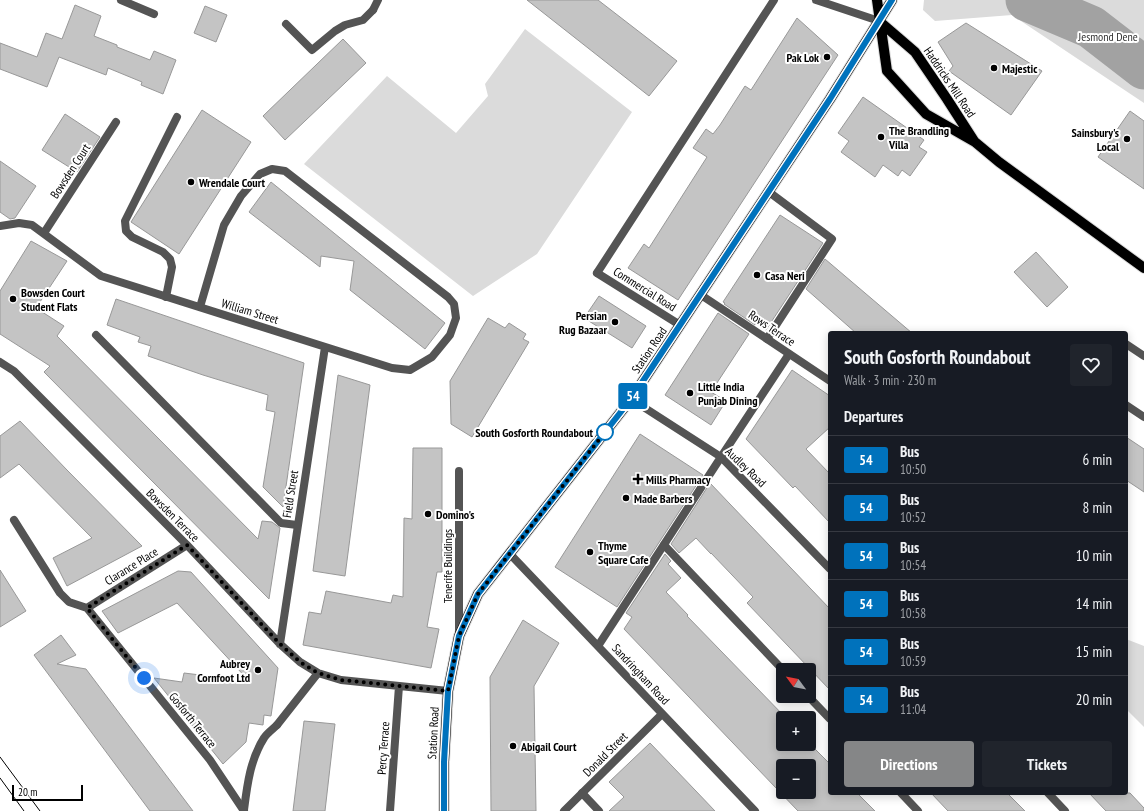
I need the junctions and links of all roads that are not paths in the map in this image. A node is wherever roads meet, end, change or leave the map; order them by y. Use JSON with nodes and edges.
{"nodes":[{"id":1,"x":121,"y":0,"type":"edge"},
{"id":2,"x":378,"y":0,"type":"edge"},
{"id":3,"x":774,"y":0,"type":"edge"},
{"id":4,"x":816,"y":0,"type":"edge"},
{"id":5,"x":877,"y":0,"type":"edge"},
{"id":6,"x":892,"y":0,"type":"edge"},
{"id":7,"x":154,"y":14,"type":"dead end"},
{"id":8,"x":879,"y":21,"type":"junction"},
{"id":9,"x":286,"y":24,"type":"dead end"},
{"id":10,"x":177,"y":117,"type":"dead end"},
{"id":11,"x":116,"y":122,"type":"dead end"},
{"id":12,"x":975,"y":142,"type":"junction"},
{"id":13,"x":769,"y":192,"type":"junction"},
{"id":14,"x":0,"y":226,"type":"edge"},
{"id":15,"x":44,"y":233,"type":"junction"},
{"id":16,"x":1144,"y":268,"type":"edge"},
{"id":17,"x":701,"y":294,"type":"junction"},
{"id":18,"x":166,"y":297,"type":"junction"},
{"id":19,"x":200,"y":307,"type":"junction"},
{"id":20,"x":680,"y":325,"type":"junction"},
{"id":21,"x":96,"y":335,"type":"dead end"},
{"id":22,"x":767,"y":339,"type":"junction"},
{"id":23,"x":1128,"y":345,"type":"edge"},
{"id":24,"x":325,"y":346,"type":"junction"},
{"id":25,"x":789,"y":354,"type":"junction"},
{"id":26,"x":1144,"y":356,"type":"edge"},
{"id":27,"x":0,"y":362,"type":"edge"},
{"id":28,"x":828,"y":380,"type":"edge"},
{"id":29,"x":631,"y":399,"type":"junction"},
{"id":30,"x":1128,"y":406,"type":"edge"},
{"id":31,"x":1144,"y":418,"type":"edge"},
{"id":32,"x":721,"y":457,"type":"junction"},
{"id":33,"x":459,"y":472,"type":"dead end"},
{"id":34,"x":14,"y":520,"type":"dead end"},
{"id":35,"x":298,"y":525,"type":"junction"},
{"id":36,"x":187,"y":545,"type":"junction"},
{"id":37,"x":664,"y":545,"type":"junction"},
{"id":38,"x":510,"y":554,"type":"junction"},
{"id":39,"x":828,"y":567,"type":"edge"},
{"id":40,"x":87,"y":608,"type":"junction"},
{"id":41,"x":459,"y":636,"type":"junction"},
{"id":42,"x":280,"y":644,"type":"junction"},
{"id":43,"x":598,"y":646,"type":"junction"},
{"id":44,"x":776,"y":663,"type":"edge"},
{"id":45,"x":318,"y":673,"type":"junction"},
{"id":46,"x":399,"y":686,"type":"junction"},
{"id":47,"x":448,"y":691,"type":"junction"},
{"id":48,"x":815,"y":703,"type":"edge"},
{"id":49,"x":662,"y":714,"type":"junction"},
{"id":50,"x":828,"y":717,"type":"edge"},
{"id":51,"x":582,"y":793,"type":"junction"},
{"id":52,"x":903,"y":795,"type":"edge"},
{"id":53,"x":1050,"y":795,"type":"edge"},
{"id":54,"x":244,"y":810,"type":"edge"},
{"id":55,"x":390,"y":811,"type":"edge"},
{"id":56,"x":444,"y":811,"type":"edge"},
{"id":57,"x":564,"y":811,"type":"edge"},
{"id":58,"x":599,"y":811,"type":"edge"},
{"id":59,"x":755,"y":811,"type":"edge"},
{"id":60,"x":918,"y":811,"type":"edge"},
{"id":61,"x":1065,"y":811,"type":"edge"}],
"edges":[{"from":1,"to":7,"type":"street"},
{"from":2,"to":9,"type":"street"},
{"from":3,"to":20,"type":"street","name":"Commercial Road"},
{"from":4,"to":8,"type":"street"},
{"from":5,"to":8,"type":"main road"},
{"from":6,"to":8,"type":"main road","name":"Station Road"},
{"from":8,"to":12,"type":"main road","name":"Haddricks Mill Road"},
{"from":8,"to":12,"type":"main road","name":"Haddricks Mill Road"},
{"from":8,"to":13,"type":"main road","name":"Station Road"},
{"from":10,"to":18,"type":"street"},
{"from":11,"to":15,"type":"street","name":"Bowsden Court"},
{"from":12,"to":16,"type":"main road","name":"Haddricks Mill Road"},
{"from":13,"to":17,"type":"main road","name":"Station Road"},
{"from":13,"to":22,"type":"street"},
{"from":14,"to":15,"type":"street"},
{"from":15,"to":18,"type":"street","name":"William Street"},
{"from":17,"to":20,"type":"main road","name":"Station Road"},
{"from":17,"to":22,"type":"street","name":"Rows Terrace"},
{"from":18,"to":19,"type":"street","name":"William Street"},
{"from":19,"to":24,"type":"street","name":"William Street"},
{"from":19,"to":24,"type":"street","name":"William Street"},
{"from":20,"to":29,"type":"main road","name":"Station Road"},
{"from":21,"to":35,"type":"street"},
{"from":22,"to":25,"type":"street","name":"Rows Terrace"},
{"from":23,"to":26,"type":"street"},
{"from":24,"to":35,"type":"street","name":"Field Street"},
{"from":25,"to":28,"type":"street","name":"Rows Terrace"},
{"from":25,"to":32,"type":"street"},
{"from":27,"to":36,"type":"street","name":"Bowsden Terrace"},
{"from":29,"to":32,"type":"street","name":"Audley Road"},
{"from":29,"to":38,"type":"main road","name":"Station Road"},
{"from":30,"to":31,"type":"street"},
{"from":32,"to":37,"type":"street"},
{"from":32,"to":39,"type":"street","name":"Audley Road"},
{"from":33,"to":41,"type":"street","name":"Tenerife Buildings"},
{"from":34,"to":40,"type":"street"},
{"from":35,"to":42,"type":"street","name":"Field Street"},
{"from":36,"to":40,"type":"street","name":"Clarance Place"},
{"from":36,"to":42,"type":"street","name":"Bowsden Terrace"},
{"from":37,"to":43,"type":"street"},
{"from":37,"to":44,"type":"street"},
{"from":38,"to":41,"type":"main road","name":"Station Road"},
{"from":38,"to":43,"type":"street","name":"Sandringham Road"},
{"from":40,"to":54,"type":"street","name":"Gosforth Terrace"},
{"from":41,"to":47,"type":"main road","name":"Station Road"},
{"from":42,"to":45,"type":"street","name":"Bowsden Terrace"},
{"from":43,"to":49,"type":"street","name":"Sandringham Road"},
{"from":45,"to":46,"type":"street","name":"Bowsden Terrace"},
{"from":45,"to":54,"type":"street"},
{"from":46,"to":47,"type":"street","name":"Bowsden Terrace"},
{"from":46,"to":55,"type":"street","name":"Percy Terrace"},
{"from":47,"to":56,"type":"main road","name":"Station Road"},
{"from":48,"to":50,"type":"street"},
{"from":49,"to":51,"type":"street","name":"Donald Street"},
{"from":49,"to":59,"type":"street","name":"Sandringham Road"},
{"from":51,"to":57,"type":"street","name":"Donald Street"},
{"from":51,"to":58,"type":"street"},
{"from":52,"to":60,"type":"street"},
{"from":53,"to":61,"type":"street"}]}
